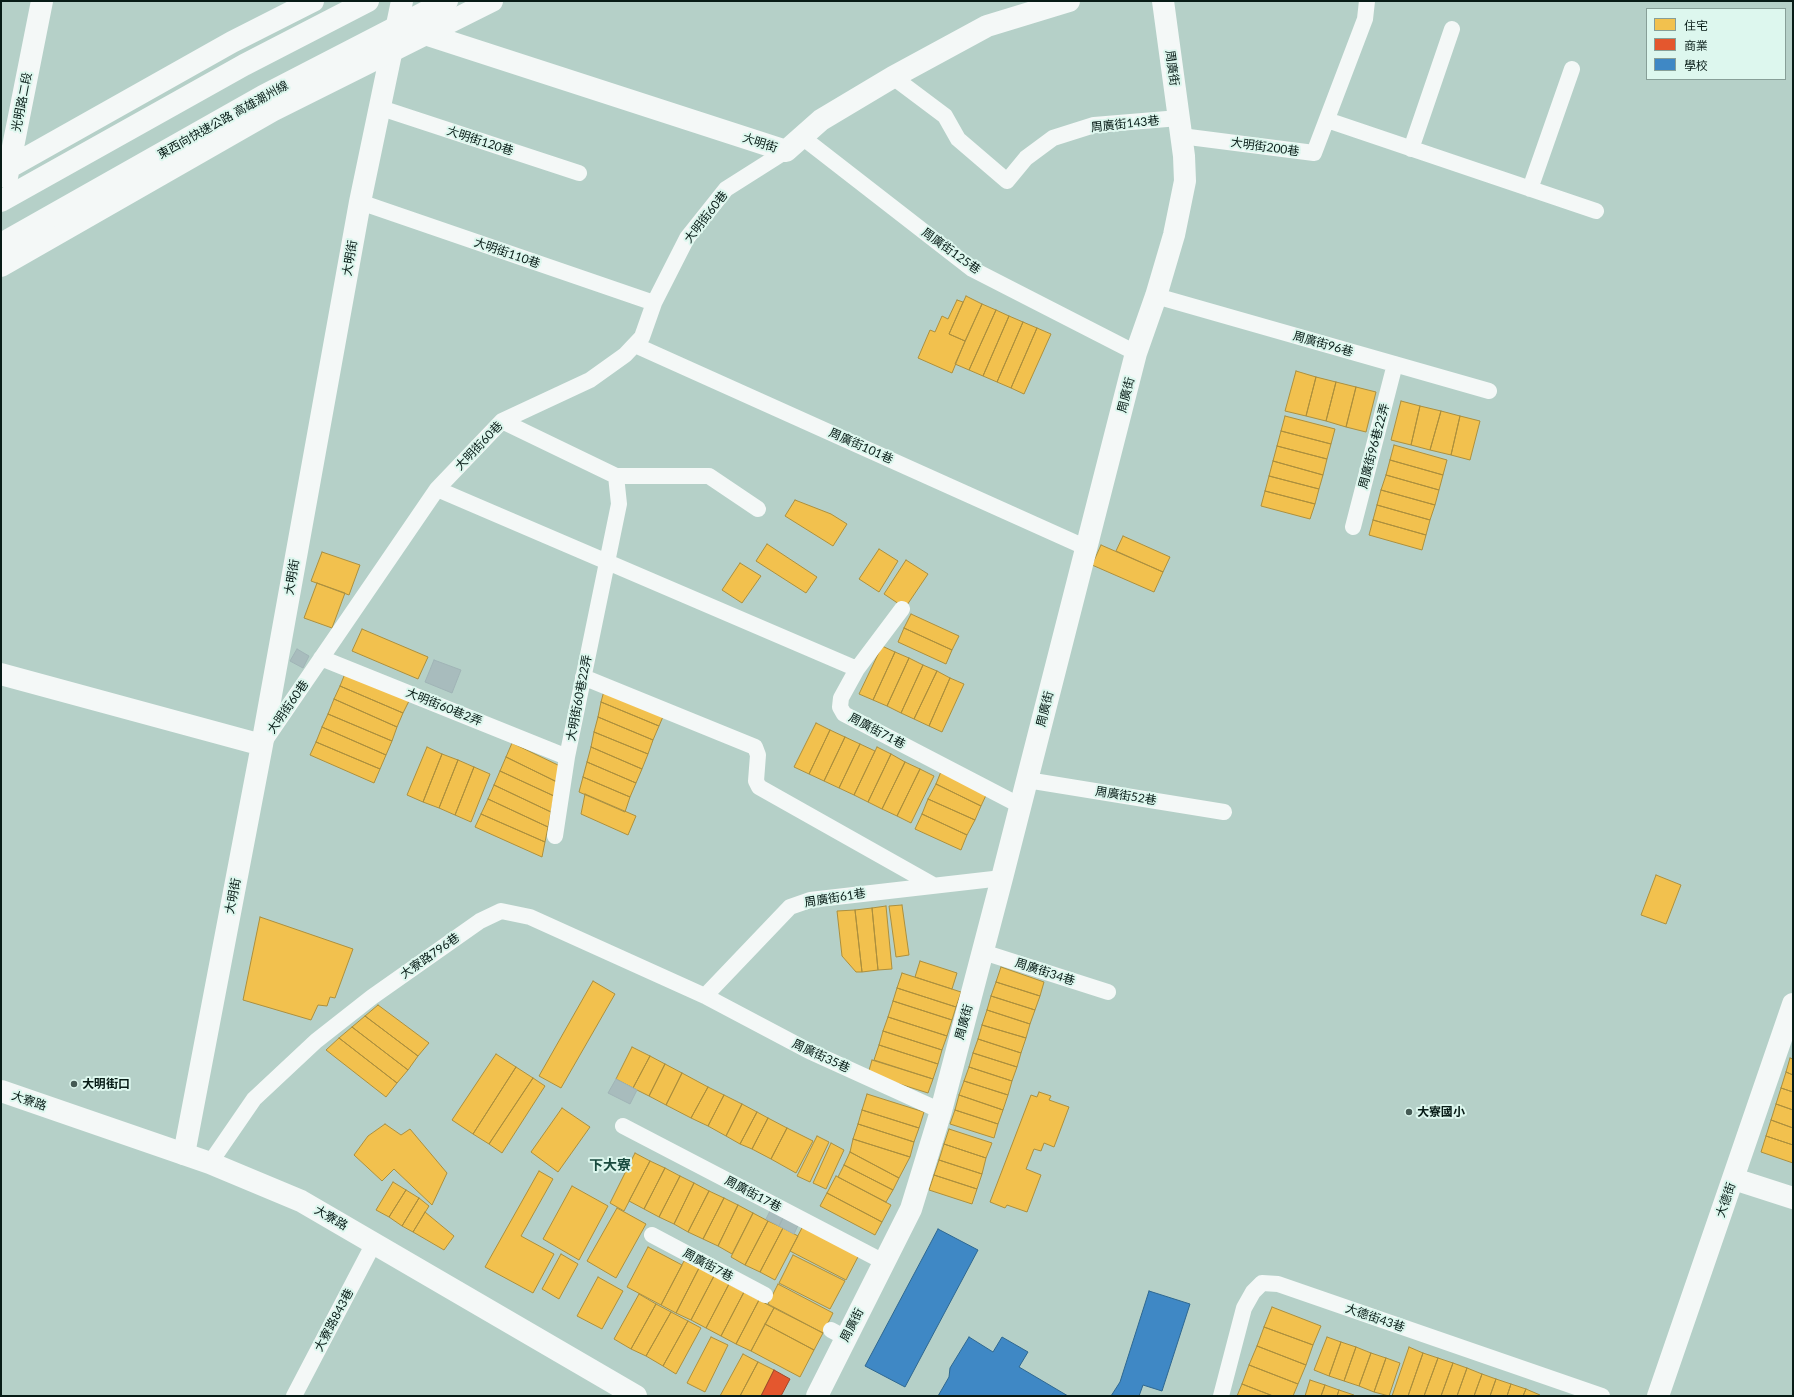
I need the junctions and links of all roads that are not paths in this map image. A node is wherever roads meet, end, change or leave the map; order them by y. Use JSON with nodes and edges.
{"nodes":[{"id":1,"x":42,"y":1,"type":"edge"},
{"id":2,"x":313,"y":1,"type":"edge"},
{"id":3,"x":368,"y":1,"type":"edge"},
{"id":4,"x":402,"y":1,"type":"edge"},
{"id":5,"x":448,"y":1,"type":"edge"},
{"id":6,"x":492,"y":1,"type":"edge"},
{"id":7,"x":1070,"y":1,"type":"edge"},
{"id":8,"x":1163,"y":1,"type":"edge"},
{"id":9,"x":1367,"y":1,"type":"edge"},
{"id":10,"x":1452,"y":29,"type":"dead end"},
{"id":11,"x":425,"y":34,"type":"junction"},
{"id":12,"x":393,"y":51,"type":"junction"},
{"id":13,"x":1572,"y":69,"type":"dead end"},
{"id":14,"x":893,"y":77,"type":"junction"},
{"id":15,"x":381,"y":108,"type":"junction"},
{"id":16,"x":1327,"y":120,"type":"junction"},
{"id":17,"x":1180,"y":127,"type":"junction"},
{"id":18,"x":794,"y":144,"type":"junction"},
{"id":19,"x":1411,"y":149,"type":"junction"},
{"id":20,"x":5,"y":170,"type":"edge"},
{"id":21,"x":579,"y":173,"type":"dead end"},
{"id":22,"x":1530,"y":189,"type":"junction"},
{"id":23,"x":1,"y":201,"type":"edge"},
{"id":24,"x":360,"y":202,"type":"junction"},
{"id":25,"x":1596,"y":211,"type":"dead end"},
{"id":26,"x":1,"y":244,"type":"edge"},
{"id":27,"x":1,"y":266,"type":"edge"},
{"id":28,"x":1156,"y":296,"type":"junction"},
{"id":29,"x":654,"y":303,"type":"junction"},
{"id":30,"x":635,"y":345,"type":"junction"},
{"id":31,"x":1136,"y":353,"type":"junction"},
{"id":32,"x":1395,"y":364,"type":"junction"},
{"id":33,"x":1490,"y":391,"type":"dead end"},
{"id":34,"x":502,"y":421,"type":"junction"},
{"id":35,"x":616,"y":476,"type":"junction"},
{"id":36,"x":437,"y":489,"type":"junction"},
{"id":37,"x":758,"y":509,"type":"dead end"},
{"id":38,"x":1353,"y":527,"type":"dead end"},
{"id":39,"x":1086,"y":548,"type":"junction"},
{"id":40,"x":606,"y":562,"type":"junction"},
{"id":41,"x":902,"y":610,"type":"dead end"},
{"id":42,"x":321,"y":658,"type":"junction"},
{"id":43,"x":857,"y":669,"type":"junction"},
{"id":44,"x":1,"y":674,"type":"edge"},
{"id":45,"x":583,"y":677,"type":"junction"},
{"id":46,"x":262,"y":745,"type":"junction"},
{"id":47,"x":567,"y":756,"type":"junction"},
{"id":48,"x":1027,"y":780,"type":"junction"},
{"id":49,"x":1021,"y":806,"type":"junction"},
{"id":50,"x":1224,"y":812,"type":"dead end"},
{"id":51,"x":554,"y":836,"type":"dead end"},
{"id":52,"x":1002,"y":878,"type":"junction"},
{"id":53,"x":933,"y":885,"type":"junction"},
{"id":54,"x":983,"y":952,"type":"junction"},
{"id":55,"x":1108,"y":992,"type":"dead end"},
{"id":56,"x":704,"y":996,"type":"junction"},
{"id":57,"x":1793,"y":1004,"type":"edge"},
{"id":58,"x":1788,"y":1039,"type":"edge"},
{"id":59,"x":1,"y":1091,"type":"edge"},
{"id":60,"x":941,"y":1111,"type":"junction"},
{"id":61,"x":623,"y":1126,"type":"dead end"},
{"id":62,"x":184,"y":1154,"type":"junction"},
{"id":63,"x":210,"y":1163,"type":"junction"},
{"id":64,"x":1734,"y":1178,"type":"junction"},
{"id":65,"x":1793,"y":1198,"type":"edge"},
{"id":66,"x":652,"y":1235,"type":"dead end"},
{"id":67,"x":374,"y":1243,"type":"junction"},
{"id":68,"x":884,"y":1262,"type":"junction"},
{"id":69,"x":765,"y":1295,"type":"dead end"},
{"id":70,"x":294,"y":1396,"type":"edge"},
{"id":71,"x":636,"y":1396,"type":"edge"},
{"id":72,"x":817,"y":1396,"type":"edge"},
{"id":73,"x":1221,"y":1396,"type":"edge"},
{"id":74,"x":1602,"y":1396,"type":"edge"},
{"id":75,"x":1658,"y":1396,"type":"edge"}],
"edges":[{"from":1,"to":20,"type":"main road","name":"光明路二段"},
{"from":2,"to":20,"type":"main road"},
{"from":3,"to":23,"type":"main road"},
{"from":4,"to":12,"type":"main road","name":"大明街"},
{"from":5,"to":26,"type":"main road","name":"東西向快速公路 高雄潮州線"},
{"from":6,"to":11,"type":"main road"},
{"from":7,"to":14,"type":"main road"},
{"from":8,"to":17,"type":"main road","name":"周廣街"},
{"from":9,"to":16,"type":"lane","name":"大明街200巷"},
{"from":10,"to":19,"type":"lane"},
{"from":11,"to":12,"type":"main road"},
{"from":11,"to":18,"type":"main road","name":"大明街"},
{"from":12,"to":15,"type":"main road","name":"大明街"},
{"from":12,"to":27,"type":"main road"},
{"from":13,"to":22,"type":"lane"},
{"from":14,"to":17,"type":"lane","name":"周廣街143巷"},
{"from":14,"to":18,"type":"main road"},
{"from":15,"to":21,"type":"lane","name":"大明街120巷"},
{"from":15,"to":24,"type":"main road","name":"大明街"},
{"from":16,"to":17,"type":"lane","name":"大明街200巷"},
{"from":16,"to":19,"type":"lane"},
{"from":17,"to":28,"type":"main road","name":"周廣街"},
{"from":18,"to":29,"type":"lane","name":"大明街60巷"},
{"from":18,"to":31,"type":"lane","name":"周廣街125巷"},
{"from":19,"to":22,"type":"lane"},
{"from":20,"to":23,"type":"main road","name":"光明路二段"},
{"from":22,"to":25,"type":"lane"},
{"from":24,"to":29,"type":"lane","name":"大明街110巷"},
{"from":24,"to":46,"type":"main road","name":"大明街"},
{"from":28,"to":31,"type":"main road","name":"周廣街"},
{"from":28,"to":32,"type":"lane","name":"周廣街96巷"},
{"from":29,"to":30,"type":"lane","name":"大明街60巷"},
{"from":30,"to":34,"type":"lane","name":"大明街60巷"},
{"from":30,"to":39,"type":"lane","name":"周廣街101巷"},
{"from":31,"to":39,"type":"main road","name":"周廣街"},
{"from":32,"to":33,"type":"lane","name":"周廣街96巷"},
{"from":32,"to":38,"type":"lane","name":"周廣街96巷22弄"},
{"from":34,"to":35,"type":"lane"},
{"from":34,"to":36,"type":"lane","name":"大明街60巷"},
{"from":35,"to":37,"type":"lane"},
{"from":35,"to":40,"type":"lane","name":"大明街60巷22弄"},
{"from":36,"to":40,"type":"lane"},
{"from":36,"to":42,"type":"lane","name":"大明街60巷"},
{"from":39,"to":48,"type":"main road","name":"周廣街"},
{"from":40,"to":43,"type":"lane"},
{"from":40,"to":45,"type":"lane","name":"大明街60巷22弄"},
{"from":41,"to":43,"type":"lane","name":"周廣街71巷"},
{"from":42,"to":46,"type":"lane","name":"大明街60巷"},
{"from":42,"to":47,"type":"lane","name":"大明街60巷2弄"},
{"from":43,"to":49,"type":"lane","name":"周廣街71巷"},
{"from":44,"to":46,"type":"main road"},
{"from":45,"to":47,"type":"lane","name":"大明街60巷22弄"},
{"from":45,"to":53,"type":"lane"},
{"from":46,"to":62,"type":"main road","name":"大明街"},
{"from":47,"to":51,"type":"lane","name":"大明街60巷22弄"},
{"from":48,"to":49,"type":"main road","name":"周廣街"},
{"from":48,"to":50,"type":"lane","name":"周廣街52巷"},
{"from":49,"to":52,"type":"main road","name":"周廣街"},
{"from":52,"to":53,"type":"lane","name":"周廣街61巷"},
{"from":52,"to":54,"type":"main road","name":"周廣街"},
{"from":53,"to":56,"type":"lane","name":"周廣街61巷"},
{"from":54,"to":55,"type":"lane","name":"周廣街34巷"},
{"from":54,"to":60,"type":"main road","name":"周廣街"},
{"from":56,"to":60,"type":"lane","name":"周廣街35巷"},
{"from":56,"to":63,"type":"lane","name":"大寮路796巷"},
{"from":57,"to":58,"type":"main road","name":"大德街"},
{"from":58,"to":64,"type":"main road","name":"大德街"},
{"from":59,"to":62,"type":"main road","name":"大寮路"},
{"from":60,"to":68,"type":"main road","name":"周廣街"},
{"from":61,"to":68,"type":"lane","name":"周廣街17巷"},
{"from":62,"to":63,"type":"main road","name":"大寮路"},
{"from":63,"to":67,"type":"main road","name":"大寮路"},
{"from":64,"to":65,"type":"main road"},
{"from":64,"to":75,"type":"main road","name":"大德街"},
{"from":66,"to":69,"type":"lane","name":"周廣街7巷"},
{"from":67,"to":70,"type":"lane","name":"大寮路843巷"},
{"from":67,"to":71,"type":"main road","name":"大寮路"},
{"from":68,"to":72,"type":"main road","name":"周廣街"},
{"from":73,"to":74,"type":"lane","name":"大德街43巷"}]}
